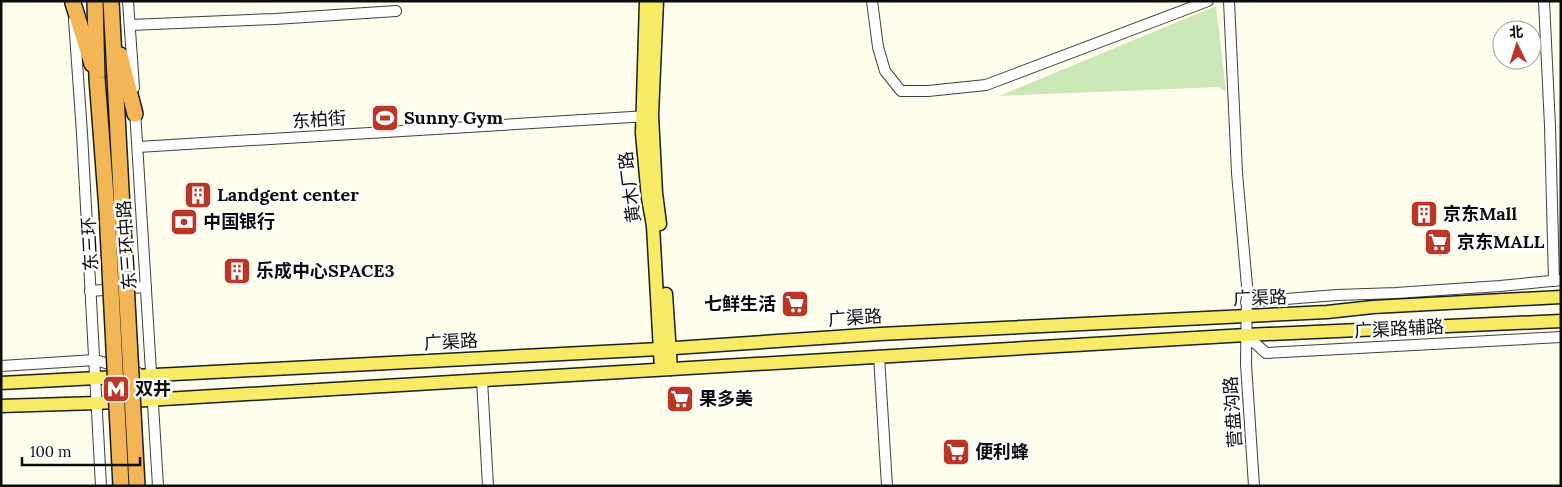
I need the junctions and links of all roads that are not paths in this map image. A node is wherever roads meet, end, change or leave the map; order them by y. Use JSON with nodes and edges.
{"nodes":[{"id":1,"x":95,"y":1,"type":"edge"},
{"id":2,"x":111,"y":1,"type":"edge"},
{"id":3,"x":128,"y":1,"type":"edge"},
{"id":4,"x":646,"y":1,"type":"edge"},
{"id":5,"x":657,"y":1,"type":"edge"},
{"id":6,"x":872,"y":1,"type":"edge"},
{"id":7,"x":1208,"y":1,"type":"edge"},
{"id":8,"x":1229,"y":1,"type":"edge"},
{"id":9,"x":1544,"y":1,"type":"edge"},
{"id":10,"x":73,"y":2,"type":"edge"},
{"id":11,"x":396,"y":11,"type":"dead end"},
{"id":12,"x":112,"y":22,"type":"junction"},
{"id":13,"x":130,"y":25,"type":"junction"},
{"id":14,"x":96,"y":78,"type":"junction"},
{"id":15,"x":136,"y":114,"type":"junction"},
{"id":16,"x":647,"y":116,"type":"junction"},
{"id":17,"x":138,"y":148,"type":"junction"},
{"id":18,"x":114,"y":209,"type":"junction"},
{"id":19,"x":1557,"y":281,"type":"edge"},
{"id":20,"x":146,"y":287,"type":"junction"},
{"id":21,"x":90,"y":291,"type":"junction"},
{"id":22,"x":1561,"y":297,"type":"edge"},
{"id":23,"x":1246,"y":302,"type":"junction"},
{"id":24,"x":1246,"y":316,"type":"junction"},
{"id":25,"x":1561,"y":321,"type":"edge"},
{"id":26,"x":1246,"y":335,"type":"junction"},
{"id":27,"x":1561,"y":337,"type":"edge"},
{"id":28,"x":665,"y":348,"type":"junction"},
{"id":29,"x":879,"y":356,"type":"junction"},
{"id":30,"x":95,"y":360,"type":"junction"},
{"id":31,"x":1,"y":366,"type":"edge"},
{"id":32,"x":666,"y":369,"type":"junction"},
{"id":33,"x":152,"y":376,"type":"junction"},
{"id":34,"x":96,"y":378,"type":"junction"},
{"id":35,"x":482,"y":380,"type":"junction"},
{"id":36,"x":1,"y":383,"type":"edge"},
{"id":37,"x":154,"y":399,"type":"junction"},
{"id":38,"x":96,"y":402,"type":"junction"},
{"id":39,"x":1,"y":406,"type":"edge"},
{"id":40,"x":101,"y":486,"type":"edge"},
{"id":41,"x":121,"y":486,"type":"edge"},
{"id":42,"x":137,"y":486,"type":"edge"},
{"id":43,"x":158,"y":486,"type":"edge"},
{"id":44,"x":488,"y":486,"type":"edge"},
{"id":45,"x":887,"y":486,"type":"edge"},
{"id":46,"x":1254,"y":486,"type":"edge"}],
"edges":[{"from":1,"to":14,"type":"highway","name":"东三环"},
{"from":2,"to":12,"type":"highway","name":"东三环"},
{"from":3,"to":13,"type":"street","name":"东三环中路"},
{"from":4,"to":16,"type":"main road","name":"黄木厂路"},
{"from":5,"to":16,"type":"main road","name":"黄木厂路"},
{"from":6,"to":7,"type":"street"},
{"from":8,"to":23,"type":"street","name":"营盘沟路"},
{"from":9,"to":19,"type":"street"},
{"from":10,"to":14,"type":"highway"},
{"from":10,"to":21,"type":"street"},
{"from":11,"to":13,"type":"street"},
{"from":12,"to":15,"type":"highway"},
{"from":12,"to":18,"type":"highway","name":"东三环"},
{"from":13,"to":15,"type":"street","name":"东三环中路"},
{"from":14,"to":18,"type":"highway","name":"东三环"},
{"from":15,"to":17,"type":"street","name":"东三环中路"},
{"from":16,"to":17,"type":"street","name":"东柏街"},
{"from":16,"to":28,"type":"main road","name":"黄木厂路"},
{"from":17,"to":20,"type":"street","name":"东三环中路"},
{"from":18,"to":41,"type":"highway","name":"东三环","bridge":true},
{"from":18,"to":42,"type":"highway","name":"东三环","bridge":true},
{"from":19,"to":23,"type":"street","name":"广渠路辅路"},
{"from":20,"to":21,"type":"street"},
{"from":20,"to":33,"type":"street","name":"东三环中路"},
{"from":21,"to":30,"type":"street"},
{"from":22,"to":24,"type":"main road","name":"广渠路"},
{"from":23,"to":24,"type":"street","name":"营盘沟路"},
{"from":24,"to":26,"type":"street","name":"营盘沟路"},
{"from":24,"to":28,"type":"main road","name":"广渠路"},
{"from":25,"to":26,"type":"main road","name":"广渠路"},
{"from":26,"to":27,"type":"street","name":"广渠路辅路"},
{"from":26,"to":29,"type":"main road","name":"广渠路"},
{"from":26,"to":46,"type":"street","name":"营盘沟路"},
{"from":28,"to":32,"type":"main road","name":"黄木厂路"},
{"from":28,"to":33,"type":"main road","name":"广渠路"},
{"from":29,"to":32,"type":"main road","name":"广渠路"},
{"from":29,"to":45,"type":"street"},
{"from":30,"to":31,"type":"street"},
{"from":30,"to":33,"type":"street"},
{"from":30,"to":34,"type":"street"},
{"from":32,"to":35,"type":"main road","name":"广渠路"},
{"from":33,"to":34,"type":"main road","name":"广渠路"},
{"from":33,"to":37,"type":"street","name":"东三环中路"},
{"from":34,"to":36,"type":"main road","name":"广渠路"},
{"from":34,"to":38,"type":"street"},
{"from":35,"to":37,"type":"main road","name":"广渠路"},
{"from":35,"to":44,"type":"street"},
{"from":37,"to":38,"type":"main road","name":"广渠路"},
{"from":37,"to":43,"type":"street","name":"东三环中路"},
{"from":38,"to":39,"type":"main road","name":"广渠路"},
{"from":38,"to":40,"type":"street"}]}
